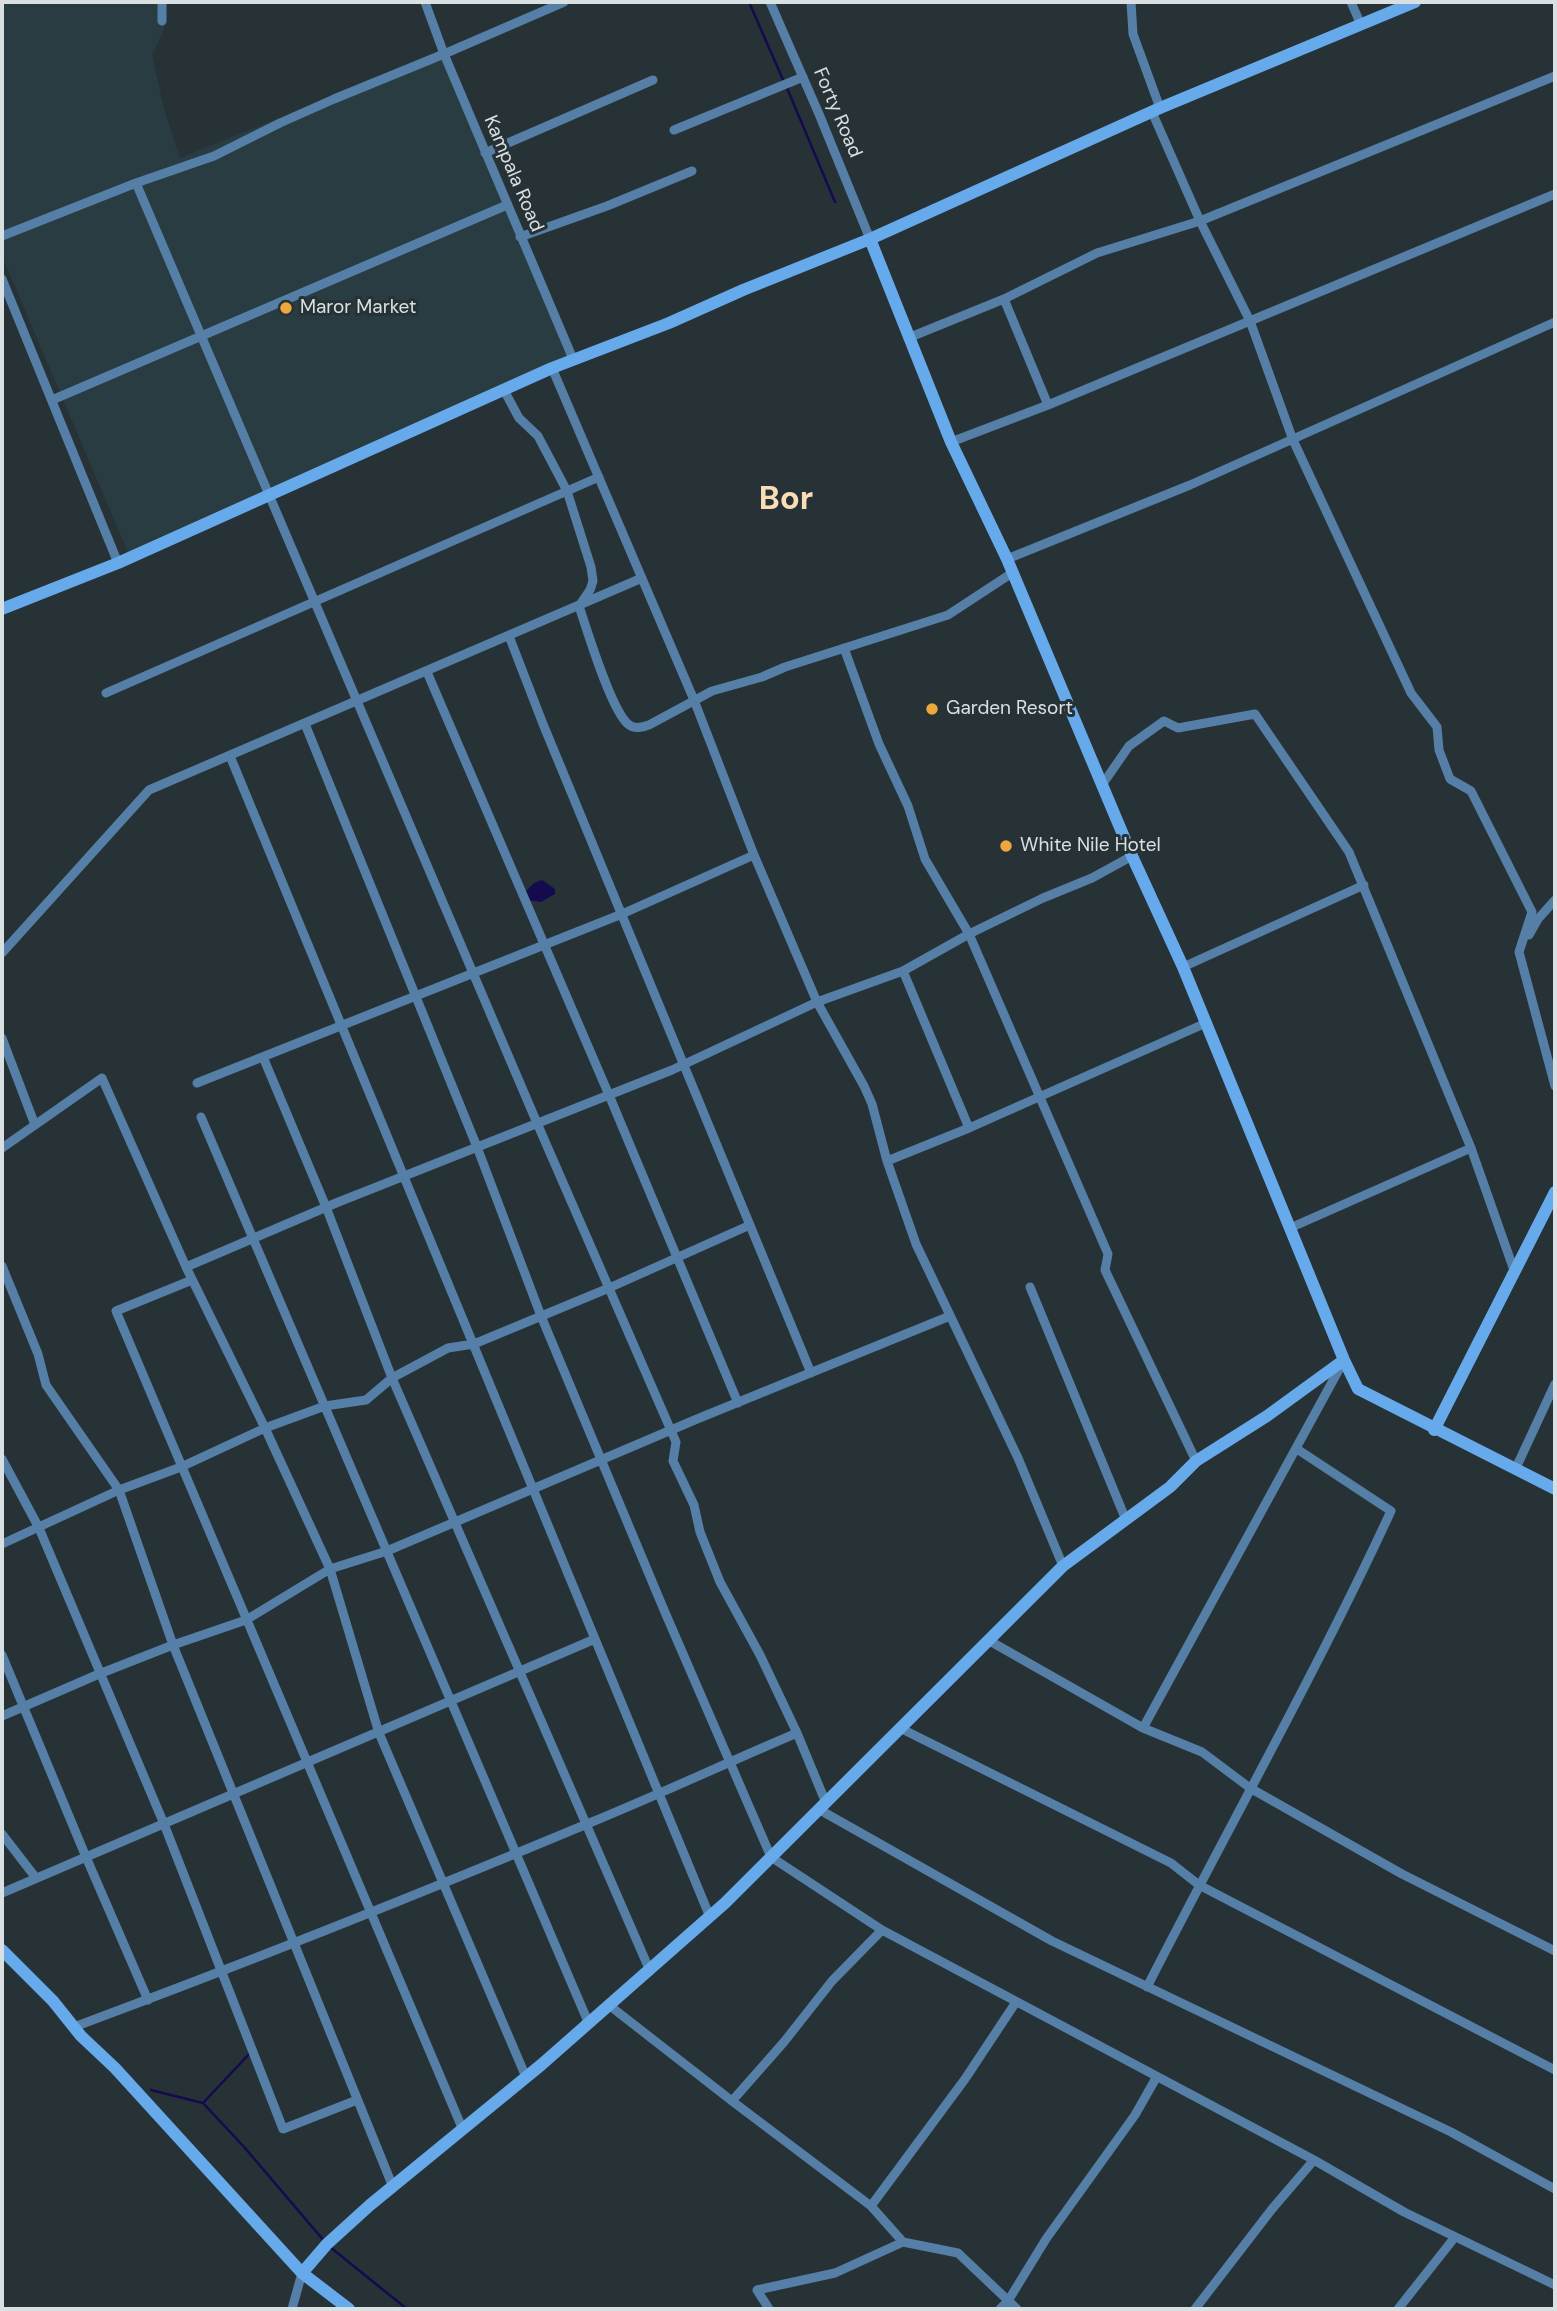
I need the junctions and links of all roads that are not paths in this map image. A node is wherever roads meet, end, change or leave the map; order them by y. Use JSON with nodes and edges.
{"nodes":[{"id":1,"x":162,"y":2,"type":"edge"},
{"id":2,"x":425,"y":2,"type":"edge"},
{"id":3,"x":564,"y":2,"type":"edge"},
{"id":4,"x":770,"y":2,"type":"edge"},
{"id":5,"x":1131,"y":2,"type":"edge"},
{"id":6,"x":1351,"y":2,"type":"edge"},
{"id":7,"x":1415,"y":2,"type":"edge"},
{"id":8,"x":162,"y":21,"type":"dead end"},
{"id":9,"x":1361,"y":25,"type":"junction"},
{"id":10,"x":444,"y":54,"type":"junction"},
{"id":11,"x":1555,"y":76,"type":"edge"},
{"id":12,"x":803,"y":77,"type":"junction"},
{"id":13,"x":653,"y":80,"type":"dead end"},
{"id":14,"x":1156,"y":110,"type":"junction"},
{"id":15,"x":674,"y":130,"type":"dead end"},
{"id":16,"x":485,"y":153,"type":"junction"},
{"id":17,"x":692,"y":171,"type":"dead end"},
{"id":18,"x":136,"y":183,"type":"junction"},
{"id":19,"x":1555,"y":194,"type":"edge"},
{"id":20,"x":508,"y":205,"type":"junction"},
{"id":21,"x":1199,"y":220,"type":"junction"},
{"id":22,"x":2,"y":236,"type":"edge"},
{"id":23,"x":520,"y":237,"type":"junction"},
{"id":24,"x":870,"y":239,"type":"junction"},
{"id":25,"x":2,"y":279,"type":"edge"},
{"id":26,"x":1004,"y":299,"type":"junction"},
{"id":27,"x":1250,"y":321,"type":"junction"},
{"id":28,"x":1555,"y":322,"type":"edge"},
{"id":29,"x":203,"y":336,"type":"junction"},
{"id":30,"x":908,"y":338,"type":"junction"},
{"id":31,"x":573,"y":359,"type":"junction"},
{"id":32,"x":552,"y":368,"type":"junction"},
{"id":33,"x":504,"y":390,"type":"junction"},
{"id":34,"x":52,"y":400,"type":"junction"},
{"id":35,"x":1048,"y":405,"type":"junction"},
{"id":36,"x":1293,"y":440,"type":"junction"},
{"id":37,"x":951,"y":442,"type":"junction"},
{"id":38,"x":599,"y":477,"type":"junction"},
{"id":39,"x":567,"y":491,"type":"junction"},
{"id":40,"x":270,"y":493,"type":"junction"},
{"id":41,"x":1007,"y":559,"type":"junction"},
{"id":42,"x":118,"y":563,"type":"junction"},
{"id":43,"x":1013,"y":573,"type":"junction"},
{"id":44,"x":642,"y":578,"type":"junction"},
{"id":45,"x":316,"y":601,"type":"junction"},
{"id":46,"x":579,"y":606,"type":"junction"},
{"id":47,"x":2,"y":609,"type":"edge"},
{"id":48,"x":509,"y":636,"type":"junction"},
{"id":49,"x":844,"y":648,"type":"junction"},
{"id":50,"x":427,"y":671,"type":"junction"},
{"id":51,"x":106,"y":693,"type":"dead end"},
{"id":52,"x":694,"y":699,"type":"junction"},
{"id":53,"x":358,"y":702,"type":"junction"},
{"id":54,"x":305,"y":724,"type":"junction"},
{"id":55,"x":230,"y":756,"type":"junction"},
{"id":56,"x":1102,"y":785,"type":"junction"},
{"id":57,"x":754,"y":855,"type":"junction"},
{"id":58,"x":1132,"y":856,"type":"junction"},
{"id":59,"x":1364,"y":885,"type":"junction"},
{"id":60,"x":1555,"y":900,"type":"edge"},
{"id":61,"x":622,"y":914,"type":"junction"},
{"id":62,"x":970,"y":934,"type":"junction"},
{"id":63,"x":544,"y":945,"type":"junction"},
{"id":64,"x":1519,"y":952,"type":"junction"},
{"id":65,"x":2,"y":953,"type":"edge"},
{"id":66,"x":1183,"y":967,"type":"junction"},
{"id":67,"x":902,"y":971,"type":"junction"},
{"id":68,"x":473,"y":974,"type":"junction"},
{"id":69,"x":415,"y":997,"type":"junction"},
{"id":70,"x":817,"y":1002,"type":"junction"},
{"id":71,"x":1206,"y":1023,"type":"junction"},
{"id":72,"x":342,"y":1025,"type":"junction"},
{"id":73,"x":2,"y":1038,"type":"edge"},
{"id":74,"x":263,"y":1057,"type":"junction"},
{"id":75,"x":685,"y":1064,"type":"junction"},
{"id":76,"x":197,"y":1083,"type":"dead end"},
{"id":77,"x":1555,"y":1086,"type":"edge"},
{"id":78,"x":609,"y":1095,"type":"junction"},
{"id":79,"x":1040,"y":1097,"type":"junction"},
{"id":80,"x":201,"y":1117,"type":"dead end"},
{"id":81,"x":537,"y":1123,"type":"junction"},
{"id":82,"x":35,"y":1125,"type":"junction"},
{"id":83,"x":969,"y":1128,"type":"junction"},
{"id":84,"x":477,"y":1147,"type":"junction"},
{"id":85,"x":2,"y":1148,"type":"edge"},
{"id":86,"x":1471,"y":1148,"type":"junction"},
{"id":87,"x":887,"y":1161,"type":"junction"},
{"id":88,"x":404,"y":1176,"type":"junction"},
{"id":89,"x":1555,"y":1192,"type":"edge"},
{"id":90,"x":326,"y":1207,"type":"junction"},
{"id":91,"x":750,"y":1225,"type":"junction"},
{"id":92,"x":1290,"y":1228,"type":"junction"},
{"id":93,"x":254,"y":1237,"type":"junction"},
{"id":94,"x":677,"y":1258,"type":"junction"},
{"id":95,"x":2,"y":1266,"type":"edge"},
{"id":96,"x":186,"y":1268,"type":"junction"},
{"id":97,"x":1515,"y":1273,"type":"junction"},
{"id":98,"x":192,"y":1280,"type":"junction"},
{"id":99,"x":1030,"y":1287,"type":"dead end"},
{"id":100,"x":609,"y":1288,"type":"junction"},
{"id":101,"x":541,"y":1316,"type":"junction"},
{"id":102,"x":950,"y":1316,"type":"junction"},
{"id":103,"x":474,"y":1344,"type":"junction"},
{"id":104,"x":1344,"y":1360,"type":"junction"},
{"id":105,"x":811,"y":1373,"type":"junction"},
{"id":106,"x":392,"y":1378,"type":"junction"},
{"id":107,"x":1555,"y":1384,"type":"edge"},
{"id":108,"x":738,"y":1403,"type":"junction"},
{"id":109,"x":325,"y":1406,"type":"junction"},
{"id":110,"x":265,"y":1428,"type":"junction"},
{"id":111,"x":671,"y":1430,"type":"junction"},
{"id":112,"x":1434,"y":1430,"type":"junction"},
{"id":113,"x":1297,"y":1449,"type":"junction"},
{"id":114,"x":2,"y":1459,"type":"edge"},
{"id":115,"x":601,"y":1460,"type":"junction"},
{"id":116,"x":1196,"y":1461,"type":"junction"},
{"id":117,"x":181,"y":1467,"type":"junction"},
{"id":118,"x":1515,"y":1470,"type":"junction"},
{"id":119,"x":533,"y":1489,"type":"junction"},
{"id":120,"x":1555,"y":1489,"type":"edge"},
{"id":121,"x":119,"y":1490,"type":"junction"},
{"id":122,"x":1126,"y":1520,"type":"junction"},
{"id":123,"x":454,"y":1522,"type":"junction"},
{"id":124,"x":39,"y":1528,"type":"junction"},
{"id":125,"x":2,"y":1544,"type":"edge"},
{"id":126,"x":387,"y":1551,"type":"junction"},
{"id":127,"x":1063,"y":1566,"type":"junction"},
{"id":128,"x":330,"y":1569,"type":"junction"},
{"id":129,"x":246,"y":1620,"type":"junction"},
{"id":130,"x":596,"y":1640,"type":"junction"},
{"id":131,"x":988,"y":1640,"type":"junction"},
{"id":132,"x":173,"y":1645,"type":"junction"},
{"id":133,"x":2,"y":1655,"type":"edge"},
{"id":134,"x":518,"y":1673,"type":"junction"},
{"id":135,"x":99,"y":1674,"type":"junction"},
{"id":136,"x":452,"y":1702,"type":"junction"},
{"id":137,"x":24,"y":1707,"type":"junction"},
{"id":138,"x":2,"y":1716,"type":"edge"},
{"id":139,"x":900,"y":1728,"type":"junction"},
{"id":140,"x":1143,"y":1728,"type":"junction"},
{"id":141,"x":797,"y":1733,"type":"junction"},
{"id":142,"x":379,"y":1734,"type":"junction"},
{"id":143,"x":729,"y":1762,"type":"junction"},
{"id":144,"x":306,"y":1763,"type":"junction"},
{"id":145,"x":1250,"y":1788,"type":"junction"},
{"id":146,"x":659,"y":1794,"type":"junction"},
{"id":147,"x":234,"y":1795,"type":"junction"},
{"id":148,"x":823,"y":1807,"type":"junction"},
{"id":149,"x":164,"y":1824,"type":"junction"},
{"id":150,"x":586,"y":1825,"type":"junction"},
{"id":151,"x":2,"y":1834,"type":"edge"},
{"id":152,"x":517,"y":1853,"type":"junction"},
{"id":153,"x":86,"y":1857,"type":"junction"},
{"id":154,"x":771,"y":1857,"type":"junction"},
{"id":155,"x":36,"y":1878,"type":"junction"},
{"id":156,"x":443,"y":1883,"type":"junction"},
{"id":157,"x":1199,"y":1885,"type":"junction"},
{"id":158,"x":2,"y":1893,"type":"edge"},
{"id":159,"x":370,"y":1913,"type":"junction"},
{"id":160,"x":709,"y":1917,"type":"junction"},
{"id":161,"x":882,"y":1930,"type":"junction"},
{"id":162,"x":294,"y":1943,"type":"junction"},
{"id":163,"x":2,"y":1950,"type":"edge"},
{"id":164,"x":1555,"y":1951,"type":"edge"},
{"id":165,"x":650,"y":1971,"type":"junction"},
{"id":166,"x":222,"y":1972,"type":"junction"},
{"id":167,"x":1147,"y":1987,"type":"junction"},
{"id":168,"x":148,"y":2000,"type":"junction"},
{"id":169,"x":1016,"y":2002,"type":"junction"},
{"id":170,"x":610,"y":2006,"type":"junction"},
{"id":171,"x":589,"y":2024,"type":"junction"},
{"id":172,"x":74,"y":2027,"type":"junction"},
{"id":173,"x":1555,"y":2070,"type":"edge"},
{"id":174,"x":526,"y":2077,"type":"junction"},
{"id":175,"x":1156,"y":2078,"type":"junction"},
{"id":176,"x":358,"y":2100,"type":"junction"},
{"id":177,"x":732,"y":2101,"type":"junction"},
{"id":178,"x":463,"y":2130,"type":"junction"},
{"id":179,"x":1314,"y":2160,"type":"junction"},
{"id":180,"x":393,"y":2187,"type":"junction"},
{"id":181,"x":1555,"y":2189,"type":"edge"},
{"id":182,"x":871,"y":2206,"type":"junction"},
{"id":183,"x":1455,"y":2237,"type":"junction"},
{"id":184,"x":903,"y":2242,"type":"junction"},
{"id":185,"x":302,"y":2273,"type":"junction"},
{"id":186,"x":1555,"y":2285,"type":"edge"},
{"id":187,"x":1008,"y":2301,"type":"junction"},
{"id":188,"x":292,"y":2309,"type":"edge"},
{"id":189,"x":349,"y":2309,"type":"edge"},
{"id":190,"x":769,"y":2309,"type":"edge"},
{"id":191,"x":1000,"y":2309,"type":"edge"},
{"id":192,"x":1017,"y":2309,"type":"edge"},
{"id":193,"x":1195,"y":2309,"type":"edge"},
{"id":194,"x":1398,"y":2309,"type":"edge"}],
"edges":[{"from":1,"to":8,"type":"street"},
{"from":2,"to":10,"type":"street","name":"Kampala Road"},
{"from":3,"to":10,"type":"street"},
{"from":4,"to":12,"type":"street","name":"Forty Road"},
{"from":5,"to":14,"type":"street"},
{"from":6,"to":9,"type":"street"},
{"from":7,"to":9,"type":"street"},
{"from":9,"to":14,"type":"street"},
{"from":10,"to":16,"type":"street","name":"Kampala Road"},
{"from":10,"to":18,"type":"street"},
{"from":11,"to":21,"type":"street"},
{"from":12,"to":15,"type":"street"},
{"from":12,"to":24,"type":"street","name":"Forty Road"},
{"from":13,"to":16,"type":"street"},
{"from":14,"to":21,"type":"street"},
{"from":14,"to":24,"type":"street"},
{"from":16,"to":20,"type":"street","name":"Kampala Road"},
{"from":17,"to":23,"type":"street"},
{"from":18,"to":22,"type":"street"},
{"from":18,"to":29,"type":"street"},
{"from":19,"to":27,"type":"street"},
{"from":20,"to":23,"type":"street","name":"Kampala Road"},
{"from":20,"to":29,"type":"street"},
{"from":21,"to":26,"type":"street"},
{"from":21,"to":27,"type":"street"},
{"from":23,"to":31,"type":"street","name":"Kampala Road"},
{"from":24,"to":30,"type":"street"},
{"from":24,"to":31,"type":"street"},
{"from":25,"to":34,"type":"street"},
{"from":26,"to":30,"type":"street"},
{"from":26,"to":35,"type":"street"},
{"from":27,"to":35,"type":"street"},
{"from":27,"to":36,"type":"street"},
{"from":28,"to":36,"type":"street"},
{"from":29,"to":34,"type":"street"},
{"from":29,"to":40,"type":"street"},
{"from":30,"to":37,"type":"street"},
{"from":31,"to":32,"type":"street"},
{"from":32,"to":33,"type":"street"},
{"from":32,"to":38,"type":"street"},
{"from":33,"to":39,"type":"street"},
{"from":33,"to":40,"type":"street"},
{"from":34,"to":42,"type":"street"},
{"from":35,"to":37,"type":"street"},
{"from":36,"to":41,"type":"street"},
{"from":36,"to":64,"type":"street"},
{"from":37,"to":41,"type":"street"},
{"from":38,"to":39,"type":"street"},
{"from":38,"to":44,"type":"street"},
{"from":39,"to":45,"type":"street"},
{"from":39,"to":46,"type":"street"},
{"from":40,"to":42,"type":"street"},
{"from":40,"to":45,"type":"street"},
{"from":41,"to":43,"type":"street"},
{"from":42,"to":47,"type":"street"},
{"from":43,"to":49,"type":"street"},
{"from":43,"to":56,"type":"street"},
{"from":44,"to":46,"type":"street"},
{"from":44,"to":52,"type":"street"},
{"from":45,"to":51,"type":"street"},
{"from":45,"to":53,"type":"street"},
{"from":46,"to":48,"type":"street"},
{"from":46,"to":52,"type":"street"},
{"from":48,"to":50,"type":"street"},
{"from":48,"to":61,"type":"street"},
{"from":49,"to":52,"type":"street"},
{"from":49,"to":62,"type":"street"},
{"from":50,"to":53,"type":"street"},
{"from":50,"to":63,"type":"street"},
{"from":52,"to":57,"type":"street"},
{"from":53,"to":54,"type":"street"},
{"from":53,"to":68,"type":"street"},
{"from":54,"to":55,"type":"street"},
{"from":54,"to":69,"type":"street"},
{"from":55,"to":65,"type":"street"},
{"from":55,"to":72,"type":"street"},
{"from":56,"to":58,"type":"street"},
{"from":56,"to":59,"type":"street"},
{"from":57,"to":61,"type":"street"},
{"from":57,"to":70,"type":"street"},
{"from":58,"to":62,"type":"street"},
{"from":58,"to":66,"type":"street"},
{"from":59,"to":66,"type":"street"},
{"from":59,"to":86,"type":"street"},
{"from":60,"to":64,"type":"street"},
{"from":61,"to":63,"type":"street"},
{"from":61,"to":75,"type":"street"},
{"from":62,"to":67,"type":"street"},
{"from":62,"to":79,"type":"street"},
{"from":63,"to":68,"type":"street"},
{"from":63,"to":78,"type":"street"},
{"from":64,"to":77,"type":"street"},
{"from":66,"to":71,"type":"street"},
{"from":67,"to":70,"type":"street"},
{"from":67,"to":83,"type":"street"},
{"from":68,"to":69,"type":"street"},
{"from":68,"to":81,"type":"street"},
{"from":69,"to":72,"type":"street"},
{"from":69,"to":84,"type":"street"},
{"from":70,"to":75,"type":"street"},
{"from":70,"to":87,"type":"street"},
{"from":71,"to":79,"type":"street"},
{"from":71,"to":92,"type":"street"},
{"from":72,"to":74,"type":"street"},
{"from":72,"to":88,"type":"street"},
{"from":73,"to":82,"type":"street"},
{"from":74,"to":76,"type":"street"},
{"from":74,"to":90,"type":"street"},
{"from":75,"to":78,"type":"street"},
{"from":75,"to":91,"type":"street"},
{"from":78,"to":81,"type":"street"},
{"from":78,"to":94,"type":"street"},
{"from":79,"to":83,"type":"street"},
{"from":79,"to":116,"type":"street"},
{"from":80,"to":93,"type":"street"},
{"from":81,"to":84,"type":"street"},
{"from":81,"to":100,"type":"street"},
{"from":82,"to":85,"type":"street"},
{"from":82,"to":96,"type":"street"},
{"from":83,"to":87,"type":"street"},
{"from":84,"to":88,"type":"street"},
{"from":84,"to":101,"type":"street"},
{"from":86,"to":92,"type":"street"},
{"from":86,"to":97,"type":"street"},
{"from":87,"to":102,"type":"street"},
{"from":88,"to":90,"type":"street"},
{"from":88,"to":103,"type":"street"},
{"from":89,"to":97,"type":"street"},
{"from":90,"to":93,"type":"street"},
{"from":90,"to":106,"type":"street"},
{"from":91,"to":94,"type":"street"},
{"from":91,"to":105,"type":"street"},
{"from":92,"to":104,"type":"street"},
{"from":93,"to":96,"type":"street"},
{"from":93,"to":109,"type":"street"},
{"from":94,"to":100,"type":"street"},
{"from":94,"to":108,"type":"street"},
{"from":95,"to":121,"type":"street"},
{"from":96,"to":98,"type":"street"},
{"from":97,"to":112,"type":"street"},
{"from":98,"to":110,"type":"street"},
{"from":98,"to":117,"type":"street"},
{"from":99,"to":122,"type":"street"},
{"from":100,"to":101,"type":"street"},
{"from":100,"to":111,"type":"street"},
{"from":101,"to":103,"type":"street"},
{"from":101,"to":115,"type":"street"},
{"from":102,"to":105,"type":"street"},
{"from":102,"to":127,"type":"street"},
{"from":103,"to":106,"type":"street"},
{"from":103,"to":119,"type":"street"},
{"from":104,"to":112,"type":"street"},
{"from":104,"to":113,"type":"street"},
{"from":104,"to":116,"type":"street"},
{"from":105,"to":108,"type":"street"},
{"from":106,"to":109,"type":"street"},
{"from":106,"to":123,"type":"street"},
{"from":107,"to":118,"type":"street"},
{"from":108,"to":111,"type":"street"},
{"from":109,"to":110,"type":"street"},
{"from":109,"to":126,"type":"street"},
{"from":110,"to":117,"type":"street"},
{"from":110,"to":128,"type":"street"},
{"from":111,"to":115,"type":"street"},
{"from":111,"to":141,"type":"street"},
{"from":112,"to":118,"type":"street"},
{"from":113,"to":140,"type":"street"},
{"from":113,"to":145,"type":"street"},
{"from":114,"to":124,"type":"street"},
{"from":115,"to":119,"type":"street"},
{"from":115,"to":143,"type":"street"},
{"from":116,"to":122,"type":"street"},
{"from":117,"to":121,"type":"street"},
{"from":117,"to":129,"type":"street"},
{"from":118,"to":120,"type":"street"},
{"from":119,"to":123,"type":"street"},
{"from":119,"to":130,"type":"street"},
{"from":121,"to":124,"type":"street"},
{"from":121,"to":132,"type":"street"},
{"from":122,"to":127,"type":"street"},
{"from":123,"to":126,"type":"street"},
{"from":123,"to":134,"type":"street"},
{"from":124,"to":125,"type":"street"},
{"from":124,"to":135,"type":"street"},
{"from":126,"to":128,"type":"street"},
{"from":126,"to":136,"type":"street"},
{"from":127,"to":131,"type":"street"},
{"from":128,"to":129,"type":"street"},
{"from":128,"to":142,"type":"street"},
{"from":129,"to":132,"type":"street"},
{"from":129,"to":144,"type":"street"},
{"from":130,"to":134,"type":"street"},
{"from":130,"to":146,"type":"street"},
{"from":131,"to":139,"type":"street"},
{"from":131,"to":140,"type":"street"},
{"from":132,"to":135,"type":"street"},
{"from":132,"to":147,"type":"street"},
{"from":133,"to":137,"type":"street"},
{"from":134,"to":136,"type":"street"},
{"from":134,"to":150,"type":"street"},
{"from":135,"to":137,"type":"street"},
{"from":135,"to":149,"type":"street"},
{"from":136,"to":142,"type":"street"},
{"from":136,"to":152,"type":"street"},
{"from":137,"to":138,"type":"street"},
{"from":137,"to":153,"type":"street"},
{"from":139,"to":148,"type":"street"},
{"from":139,"to":157,"type":"street"},
{"from":140,"to":145,"type":"street"},
{"from":141,"to":143,"type":"street"},
{"from":141,"to":148,"type":"street"},
{"from":142,"to":144,"type":"street"},
{"from":142,"to":156,"type":"street"},
{"from":143,"to":146,"type":"street"},
{"from":143,"to":154,"type":"street"},
{"from":144,"to":147,"type":"street"},
{"from":144,"to":159,"type":"street"},
{"from":145,"to":157,"type":"street"},
{"from":145,"to":164,"type":"street"},
{"from":146,"to":150,"type":"street"},
{"from":146,"to":160,"type":"street"},
{"from":147,"to":149,"type":"street"},
{"from":147,"to":162,"type":"street"},
{"from":148,"to":154,"type":"street"},
{"from":148,"to":167,"type":"street"},
{"from":149,"to":153,"type":"street"},
{"from":149,"to":166,"type":"street"},
{"from":150,"to":152,"type":"street"},
{"from":150,"to":165,"type":"street"},
{"from":151,"to":155,"type":"street"},
{"from":152,"to":156,"type":"street"},
{"from":152,"to":171,"type":"street"},
{"from":153,"to":155,"type":"street"},
{"from":153,"to":168,"type":"street"},
{"from":154,"to":160,"type":"street"},
{"from":154,"to":161,"type":"street"},
{"from":155,"to":158,"type":"street"},
{"from":156,"to":159,"type":"street"},
{"from":156,"to":174,"type":"street"},
{"from":157,"to":167,"type":"street"},
{"from":157,"to":173,"type":"street"},
{"from":159,"to":162,"type":"street"},
{"from":159,"to":178,"type":"street"},
{"from":160,"to":165,"type":"street"},
{"from":161,"to":169,"type":"street"},
{"from":161,"to":177,"type":"street"},
{"from":162,"to":166,"type":"street"},
{"from":162,"to":176,"type":"street"},
{"from":163,"to":172,"type":"street"},
{"from":165,"to":170,"type":"street"},
{"from":166,"to":168,"type":"street"},
{"from":166,"to":176,"type":"street"},
{"from":167,"to":181,"type":"street"},
{"from":168,"to":172,"type":"street"},
{"from":169,"to":175,"type":"street"},
{"from":169,"to":182,"type":"street"},
{"from":170,"to":171,"type":"street"},
{"from":170,"to":177,"type":"street"},
{"from":171,"to":174,"type":"street"},
{"from":172,"to":185,"type":"street"},
{"from":174,"to":178,"type":"street"},
{"from":175,"to":179,"type":"street"},
{"from":175,"to":187,"type":"street"},
{"from":176,"to":180,"type":"street"},
{"from":177,"to":182,"type":"street"},
{"from":178,"to":180,"type":"street"},
{"from":179,"to":183,"type":"street"},
{"from":179,"to":193,"type":"street"},
{"from":180,"to":185,"type":"street"},
{"from":182,"to":184,"type":"street"},
{"from":183,"to":186,"type":"street"},
{"from":183,"to":194,"type":"street"},
{"from":184,"to":187,"type":"street"},
{"from":184,"to":190,"type":"street"},
{"from":185,"to":188,"type":"street"},
{"from":185,"to":189,"type":"street"},
{"from":187,"to":191,"type":"street"},
{"from":187,"to":192,"type":"street"}]}
